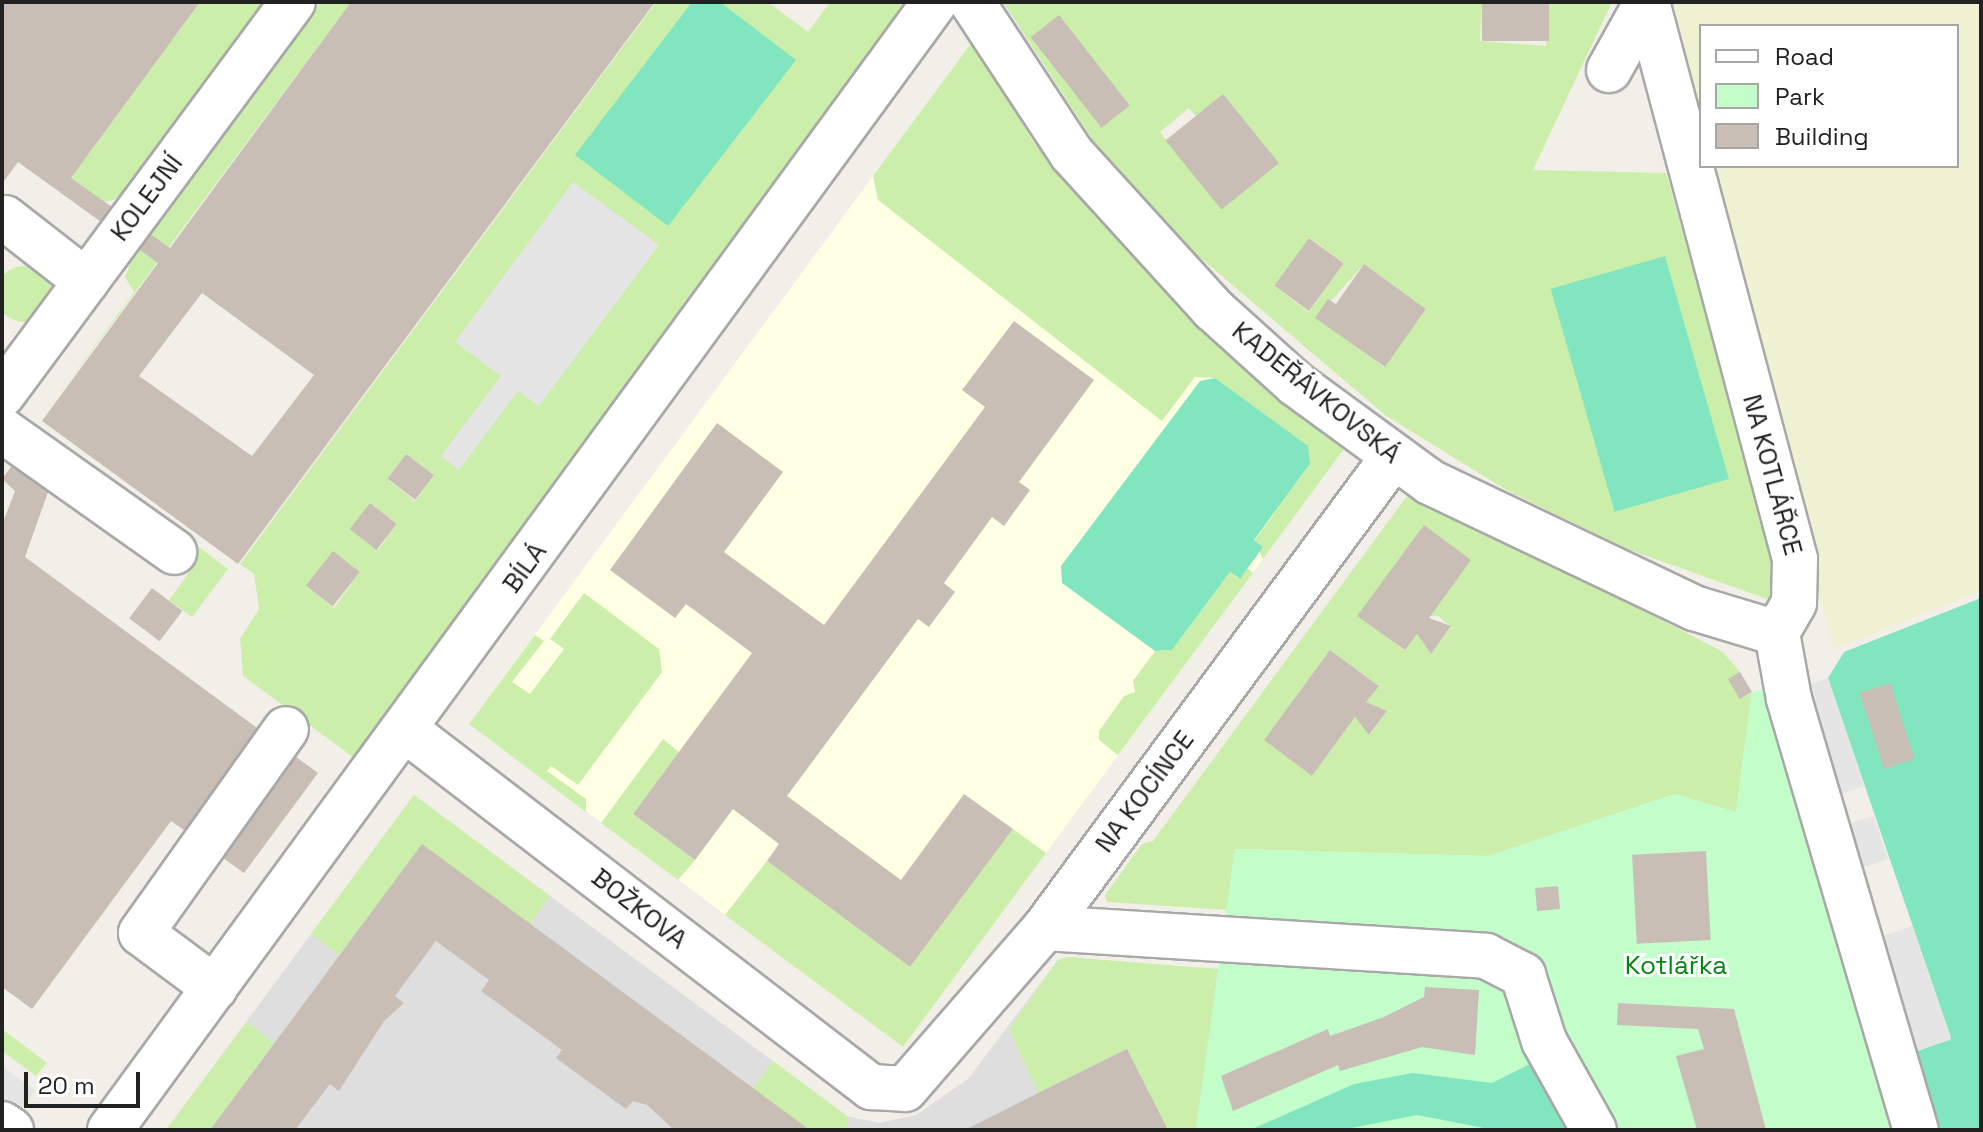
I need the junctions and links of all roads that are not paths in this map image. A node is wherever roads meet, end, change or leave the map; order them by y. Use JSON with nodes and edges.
{"nodes":[{"id":1,"x":293,"y":2,"type":"edge"},
{"id":2,"x":935,"y":2,"type":"edge"},
{"id":3,"x":972,"y":2,"type":"edge"},
{"id":4,"x":1647,"y":2,"type":"edge"},
{"id":5,"x":1609,"y":70,"type":"dead end"},
{"id":6,"x":5,"y":218,"type":"dead end"},
{"id":7,"x":86,"y":281,"type":"junction"},
{"id":8,"x":16,"y":348,"type":"edge"},
{"id":9,"x":2,"y":395,"type":"edge"},
{"id":10,"x":2,"y":430,"type":"edge"},
{"id":11,"x":1393,"y":457,"type":"junction"},
{"id":12,"x":174,"y":552,"type":"dead end"},
{"id":13,"x":1777,"y":633,"type":"junction"},
{"id":14,"x":286,"y":729,"type":"dead end"},
{"id":15,"x":407,"y":731,"type":"junction"},
{"id":16,"x":1045,"y":928,"type":"junction"},
{"id":17,"x":215,"y":988,"type":"junction"},
{"id":18,"x":871,"y":1087,"type":"joint"},
{"id":19,"x":2,"y":1124,"type":"edge"},
{"id":20,"x":11,"y":1130,"type":"edge"},
{"id":21,"x":110,"y":1130,"type":"edge"},
{"id":22,"x":1594,"y":1130,"type":"edge"},
{"id":23,"x":1916,"y":1130,"type":"edge"}],
"edges":[{"from":1,"to":7,"type":"street","name":"KOLEJNÍ"},
{"from":2,"to":15,"type":"street","name":"BÍLÁ"},
{"from":3,"to":11,"type":"street","name":"KADEŘÁVKOVSKÁ"},
{"from":4,"to":5,"type":"street","name":"NA KOTLÁŘCE"},
{"from":4,"to":13,"type":"street","name":"NA KOTLÁŘCE"},
{"from":6,"to":7,"type":"street"},
{"from":7,"to":8,"type":"street","name":"KOLEJNÍ"},
{"from":8,"to":9,"type":"street","name":"KOLEJNÍ"},
{"from":10,"to":12,"type":"street"},
{"from":11,"to":13,"type":"street","name":"KADEŘÁVKOVSKÁ"},
{"from":11,"to":16,"type":"street","name":"NA KOCÍNCE"},
{"from":13,"to":23,"type":"street"},
{"from":14,"to":17,"type":"street"},
{"from":15,"to":17,"type":"street","name":"BÍLÁ"},
{"from":15,"to":18,"type":"street","name":"BOŽKOVA"},
{"from":16,"to":18,"type":"street","name":"NA KOCÍNCE"},
{"from":16,"to":22,"type":"street"},
{"from":17,"to":21,"type":"street","name":"BÍLÁ"},
{"from":19,"to":20,"type":"street"}]}
